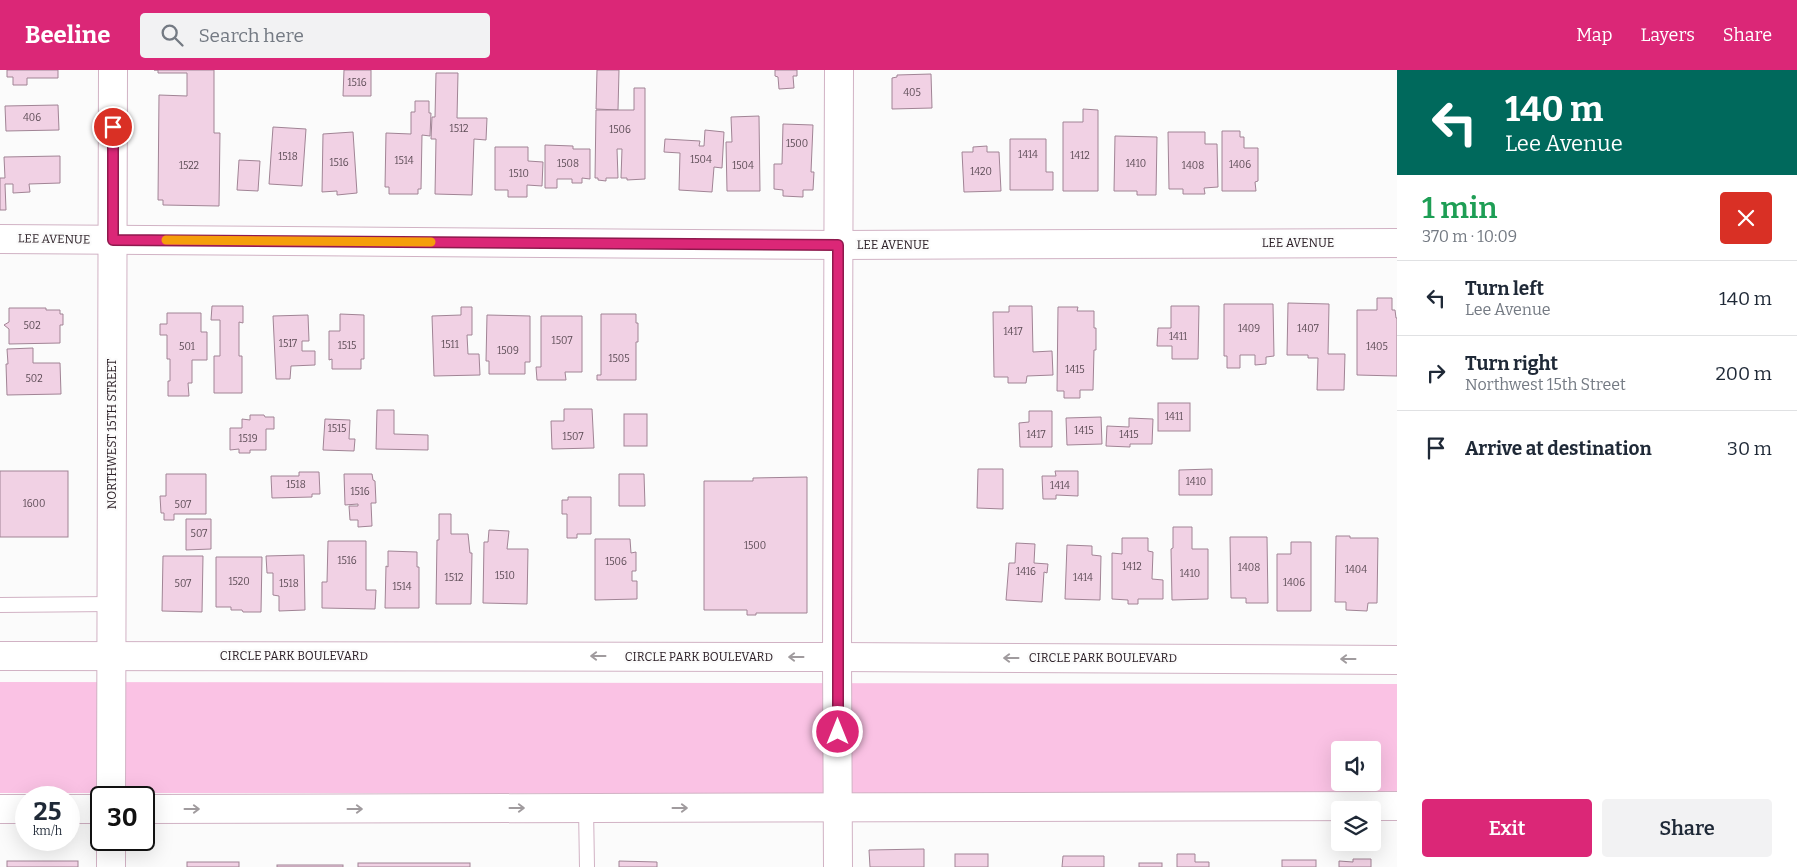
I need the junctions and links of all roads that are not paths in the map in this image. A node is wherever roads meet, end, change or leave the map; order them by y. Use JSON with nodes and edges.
{"nodes":[{"id":1,"x":113,"y":70,"type":"edge"},
{"id":2,"x":839,"y":70,"type":"edge"},
{"id":3,"x":0,"y":239,"type":"edge"},
{"id":4,"x":113,"y":240,"type":"junction"},
{"id":5,"x":1397,"y":242,"type":"edge"},
{"id":6,"x":838,"y":245,"type":"junction"},
{"id":7,"x":112,"y":604,"type":"junction"},
{"id":8,"x":0,"y":605,"type":"edge"},
{"id":9,"x":0,"y":656,"type":"edge"},
{"id":10,"x":112,"y":656,"type":"junction"},
{"id":11,"x":837,"y":657,"type":"junction"},
{"id":12,"x":1397,"y":660,"type":"edge"},
{"id":13,"x":111,"y":786,"type":"edge"},
{"id":14,"x":1397,"y":806,"type":"edge"},
{"id":15,"x":0,"y":808,"type":"edge"},
{"id":16,"x":586,"y":808,"type":"junction"},
{"id":17,"x":838,"y":808,"type":"junction"},
{"id":18,"x":15,"y":809,"type":"edge"},
{"id":19,"x":155,"y":809,"type":"edge"},
{"id":20,"x":111,"y":851,"type":"edge"},
{"id":21,"x":111,"y":867,"type":"edge"},
{"id":22,"x":588,"y":867,"type":"edge"},
{"id":23,"x":838,"y":867,"type":"edge"}],
"edges":[{"from":1,"to":4,"type":"street","name":"NORTHWEST 15TH STREET"},
{"from":2,"to":6,"type":"street"},
{"from":3,"to":4,"type":"street","name":"LEE AVENUE"},
{"from":4,"to":6,"type":"street","name":"LEE AVENUE"},
{"from":4,"to":7,"type":"street","name":"NORTHWEST 15TH STREET"},
{"from":5,"to":6,"type":"street","name":"LEE AVENUE"},
{"from":6,"to":11,"type":"street"},
{"from":7,"to":8,"type":"lane"},
{"from":7,"to":10,"type":"street","name":"NORTHWEST 15TH STREET"},
{"from":9,"to":10,"type":"street","name":"CIRCLE PARK BOULEVARD"},
{"from":11,"to":10,"type":"street","name":"CIRCLE PARK BOULEVARD","one_way":true},
{"from":10,"to":13,"type":"street","name":"NORTHWEST 15TH STREET"},
{"from":12,"to":11,"type":"street","name":"CIRCLE PARK BOULEVARD","one_way":true},
{"from":11,"to":17,"type":"street"},
{"from":14,"to":17,"type":"street"},
{"from":15,"to":18,"type":"street"},
{"from":16,"to":17,"type":"street","one_way":true},
{"from":19,"to":16,"type":"street","one_way":true},
{"from":16,"to":22,"type":"lane"},
{"from":17,"to":23,"type":"street"},
{"from":20,"to":21,"type":"street"}]}
